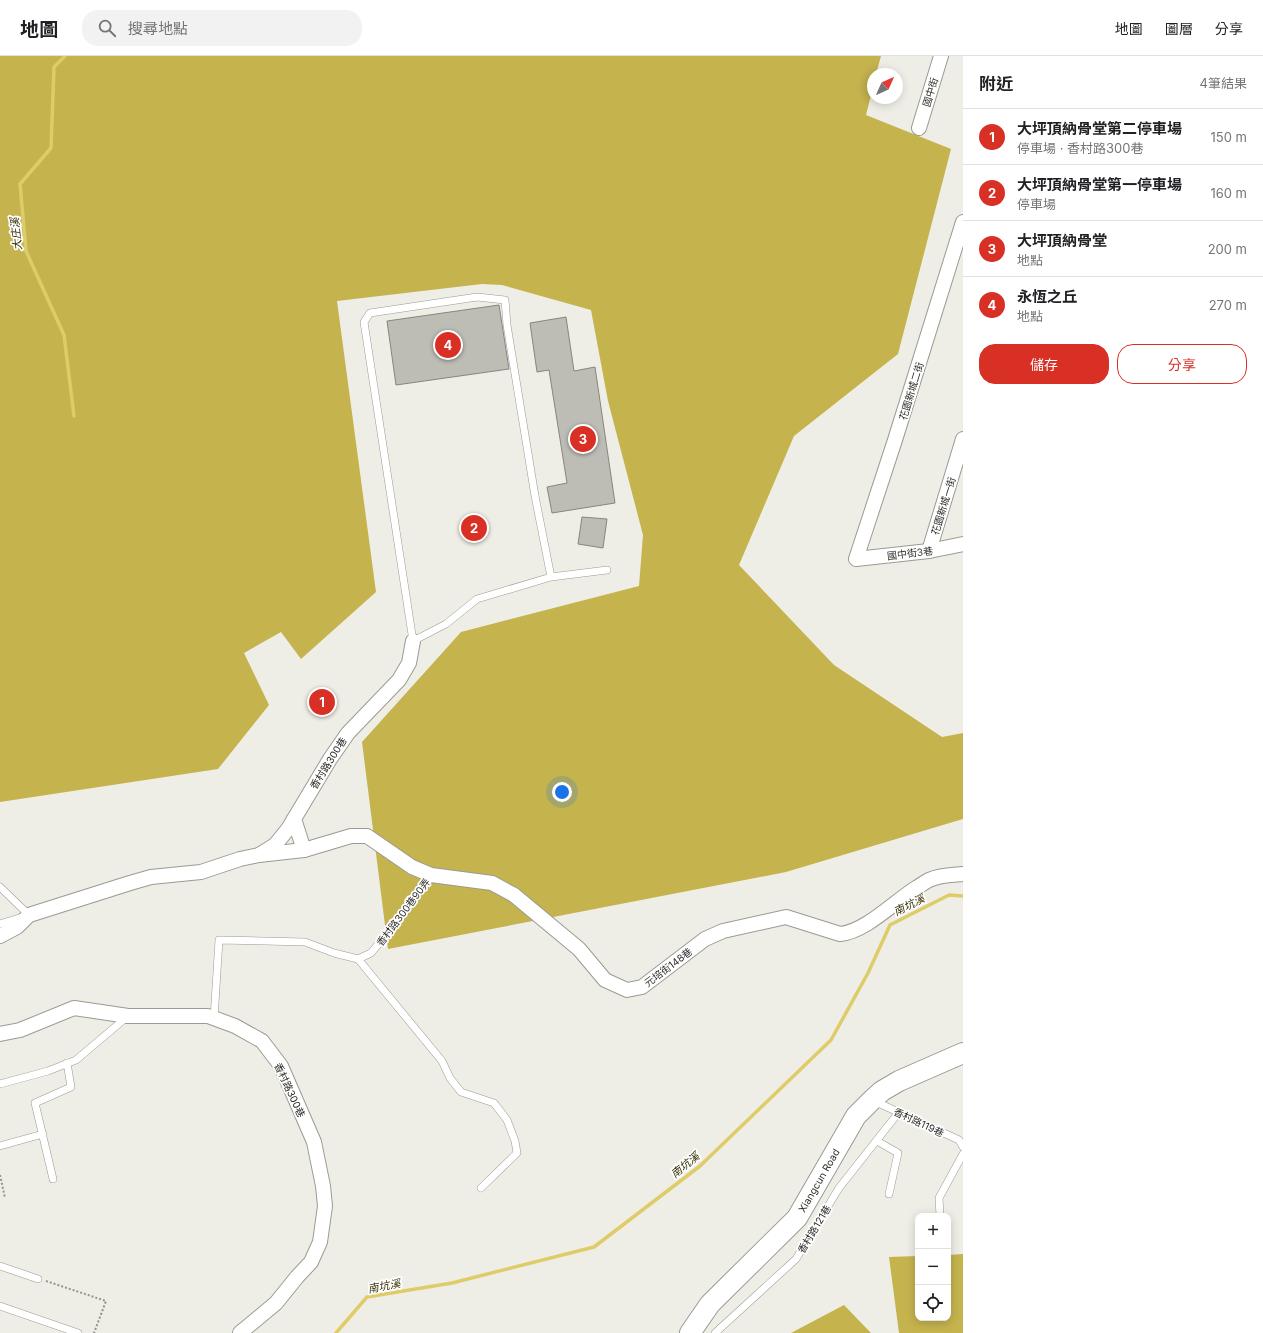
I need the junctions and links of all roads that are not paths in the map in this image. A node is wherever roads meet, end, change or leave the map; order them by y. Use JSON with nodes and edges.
{"nodes":[{"id":1,"x":941,"y":56,"type":"edge"},
{"id":2,"x":918,"y":128,"type":"dead end"},
{"id":3,"x":962,"y":226,"type":"edge"},
{"id":4,"x":963,"y":438,"type":"edge"},
{"id":5,"x":963,"y":544,"type":"edge"},
{"id":6,"x":929,"y":551,"type":"junction"},
{"id":7,"x":856,"y":560,"type":"joint"},
{"id":8,"x":607,"y":570,"type":"dead end"},
{"id":9,"x":551,"y":577,"type":"junction"},
{"id":10,"x":413,"y":641,"type":"junction"},
{"id":11,"x":294,"y":819,"type":"junction"},
{"id":12,"x":304,"y":850,"type":"junction"},
{"id":13,"x":259,"y":855,"type":"junction"},
{"id":14,"x":963,"y":874,"type":"edge"},
{"id":15,"x":430,"y":875,"type":"junction"},
{"id":16,"x":0,"y":887,"type":"edge"},
{"id":17,"x":28,"y":915,"type":"junction"},
{"id":18,"x":0,"y":924,"type":"edge"},
{"id":19,"x":0,"y":936,"type":"edge"},
{"id":20,"x":358,"y":959,"type":"junction"},
{"id":21,"x":128,"y":1016,"type":"junction"},
{"id":22,"x":214,"y":1018,"type":"junction"},
{"id":23,"x":0,"y":1034,"type":"edge"},
{"id":24,"x":963,"y":1053,"type":"edge"},
{"id":25,"x":67,"y":1063,"type":"junction"},
{"id":26,"x":0,"y":1084,"type":"edge"},
{"id":27,"x":872,"y":1100,"type":"junction"},
{"id":28,"x":900,"y":1112,"type":"junction"},
{"id":29,"x":43,"y":1134,"type":"junction"},
{"id":30,"x":877,"y":1141,"type":"junction"},
{"id":31,"x":0,"y":1146,"type":"edge"},
{"id":32,"x":963,"y":1147,"type":"edge"},
{"id":33,"x":963,"y":1154,"type":"edge"},
{"id":34,"x":53,"y":1179,"type":"dead end"},
{"id":35,"x":481,"y":1188,"type":"dead end"},
{"id":36,"x":889,"y":1194,"type":"dead end"},
{"id":37,"x":940,"y":1213,"type":"edge"},
{"id":38,"x":0,"y":1266,"type":"edge"},
{"id":39,"x":38,"y":1279,"type":"road end"},
{"id":40,"x":0,"y":1306,"type":"edge"},
{"id":41,"x":78,"y":1333,"type":"edge"},
{"id":42,"x":240,"y":1333,"type":"edge"},
{"id":43,"x":690,"y":1333,"type":"edge"},
{"id":44,"x":715,"y":1333,"type":"edge"}],
"edges":[{"from":1,"to":2,"type":"street","name":"國中街"},
{"from":3,"to":7,"type":"street","name":"花園新城二街"},
{"from":4,"to":6,"type":"street","name":"花園新城一街"},
{"from":5,"to":6,"type":"street","name":"國中街3巷"},
{"from":6,"to":7,"type":"street","name":"國中街3巷"},
{"from":8,"to":9,"type":"lane"},
{"from":9,"to":10,"type":"lane"},
{"from":9,"to":10,"type":"lane"},
{"from":10,"to":11,"type":"street","name":"香村路300巷"},
{"from":11,"to":12,"type":"street"},
{"from":11,"to":13,"type":"street","name":"香村路300巷"},
{"from":12,"to":13,"type":"street","name":"元培街148巷"},
{"from":12,"to":15,"type":"street","name":"元培街148巷"},
{"from":13,"to":17,"type":"street","name":"香村路300巷"},
{"from":14,"to":15,"type":"street","name":"元培街148巷"},
{"from":15,"to":20,"type":"lane","name":"香村路300巷90弄"},
{"from":16,"to":17,"type":"lane"},
{"from":17,"to":18,"type":"lane"},
{"from":17,"to":19,"type":"street","name":"香村路300巷"},
{"from":20,"to":22,"type":"lane"},
{"from":20,"to":35,"type":"lane"},
{"from":21,"to":22,"type":"street","name":"香村路300巷"},
{"from":21,"to":23,"type":"street","name":"香村路300巷"},
{"from":21,"to":25,"type":"lane"},
{"from":22,"to":42,"type":"street","name":"香村路300巷"},
{"from":24,"to":27,"type":"street","name":"Xiangcun Road"},
{"from":25,"to":26,"type":"lane"},
{"from":25,"to":29,"type":"lane"},
{"from":27,"to":28,"type":"lane","name":"香村路119巷"},
{"from":27,"to":43,"type":"street","name":"Xiangcun Road"},
{"from":28,"to":30,"type":"lane","name":"香村路121巷"},
{"from":28,"to":32,"type":"lane","name":"香村路119巷"},
{"from":29,"to":31,"type":"lane"},
{"from":29,"to":34,"type":"lane"},
{"from":30,"to":36,"type":"lane"},
{"from":30,"to":44,"type":"lane","name":"香村路121巷"},
{"from":33,"to":37,"type":"lane"},
{"from":38,"to":39,"type":"lane"},
{"from":40,"to":41,"type":"lane"}]}
